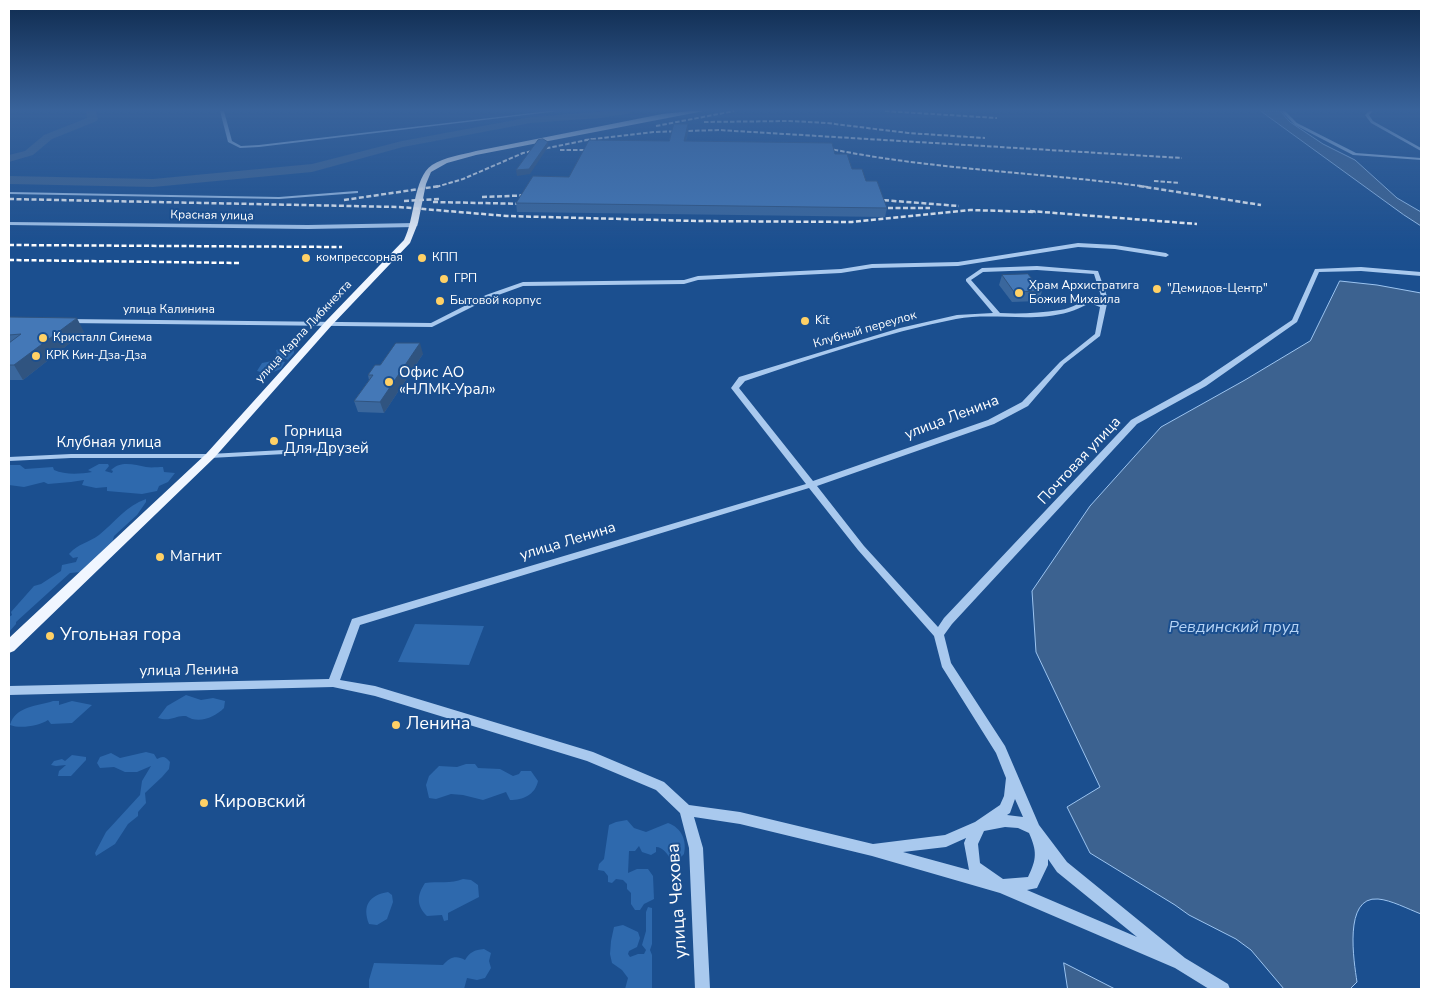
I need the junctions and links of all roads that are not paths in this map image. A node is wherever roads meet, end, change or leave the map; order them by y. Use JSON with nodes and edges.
{"nodes":[{"id":1,"x":461,"y":158,"type":"edge"},
{"id":2,"x":1402,"y":158,"type":"edge"},
{"id":3,"x":1421,"y":159,"type":"edge"},
{"id":4,"x":356,"y":192,"type":"dead end"},
{"id":5,"x":9,"y":193,"type":"edge"},
{"id":6,"x":417,"y":220,"type":"junction"},
{"id":7,"x":9,"y":223,"type":"edge"},
{"id":8,"x":1166,"y":255,"type":"dead end"},
{"id":9,"x":958,"y":264,"type":"junction"},
{"id":10,"x":978,"y":273,"type":"junction"},
{"id":11,"x":1421,"y":274,"type":"edge"},
{"id":12,"x":1105,"y":303,"type":"junction"},
{"id":13,"x":997,"y":314,"type":"junction"},
{"id":14,"x":54,"y":320,"type":"edge"},
{"id":15,"x":329,"y":323,"type":"junction"},
{"id":16,"x":357,"y":448,"type":"dead end"},
{"id":17,"x":210,"y":456,"type":"junction"},
{"id":18,"x":9,"y":459,"type":"edge"},
{"id":19,"x":810,"y":485,"type":"junction"},
{"id":20,"x":939,"y":635,"type":"junction"},
{"id":21,"x":9,"y":647,"type":"edge"},
{"id":22,"x":333,"y":683,"type":"junction"},
{"id":23,"x":9,"y":691,"type":"edge"},
{"id":24,"x":1012,"y":778,"type":"junction"},
{"id":25,"x":686,"y":810,"type":"junction"},
{"id":26,"x":980,"y":826,"type":"junction"},
{"id":27,"x":1034,"y":829,"type":"junction"},
{"id":28,"x":872,"y":850,"type":"junction"},
{"id":29,"x":1001,"y":886,"type":"junction"},
{"id":30,"x":1180,"y":963,"type":"junction"},
{"id":31,"x":1196,"y":972,"type":"joint"},
{"id":32,"x":702,"y":989,"type":"edge"},
{"id":33,"x":1223,"y":989,"type":"edge"}],
"edges":[{"from":1,"to":6,"type":"main road","name":"улица Карла Либкнехта"},
{"from":2,"to":3,"type":"street"},
{"from":4,"to":5,"type":"street"},
{"from":6,"to":7,"type":"street","name":"Красная улица"},
{"from":6,"to":15,"type":"main road","name":"улица Карла Либкнехта"},
{"from":8,"to":9,"type":"street"},
{"from":9,"to":10,"type":"street"},
{"from":9,"to":15,"type":"street"},
{"from":10,"to":12,"type":"street"},
{"from":10,"to":13,"type":"street"},
{"from":11,"to":20,"type":"street","name":"Почтовая улица"},
{"from":12,"to":13,"type":"street"},
{"from":12,"to":19,"type":"street","name":"улица Ленина"},
{"from":13,"to":19,"type":"street","name":"Клубный переулок"},
{"from":14,"to":15,"type":"street","name":"улица Калинина"},
{"from":15,"to":17,"type":"main road","name":"улица Карла Либкнехта"},
{"from":16,"to":17,"type":"street","name":"Клубная улица"},
{"from":17,"to":18,"type":"street","name":"Клубная улица"},
{"from":17,"to":21,"type":"main road","name":"улица Карла Либкнехта"},
{"from":19,"to":20,"type":"street"},
{"from":19,"to":22,"type":"street","name":"улица Ленина"},
{"from":20,"to":24,"type":"street"},
{"from":22,"to":23,"type":"street","name":"улица Ленина"},
{"from":22,"to":25,"type":"street"},
{"from":24,"to":26,"type":"street"},
{"from":24,"to":27,"type":"street"},
{"from":25,"to":28,"type":"street"},
{"from":25,"to":32,"type":"street","name":"улица Чехова"},
{"from":26,"to":27,"type":"street"},
{"from":26,"to":28,"type":"street"},
{"from":26,"to":29,"type":"street"},
{"from":27,"to":29,"type":"street"},
{"from":27,"to":30,"type":"street"},
{"from":28,"to":29,"type":"street"},
{"from":29,"to":30,"type":"street"},
{"from":30,"to":31,"type":"street"},
{"from":31,"to":33,"type":"street"}]}
